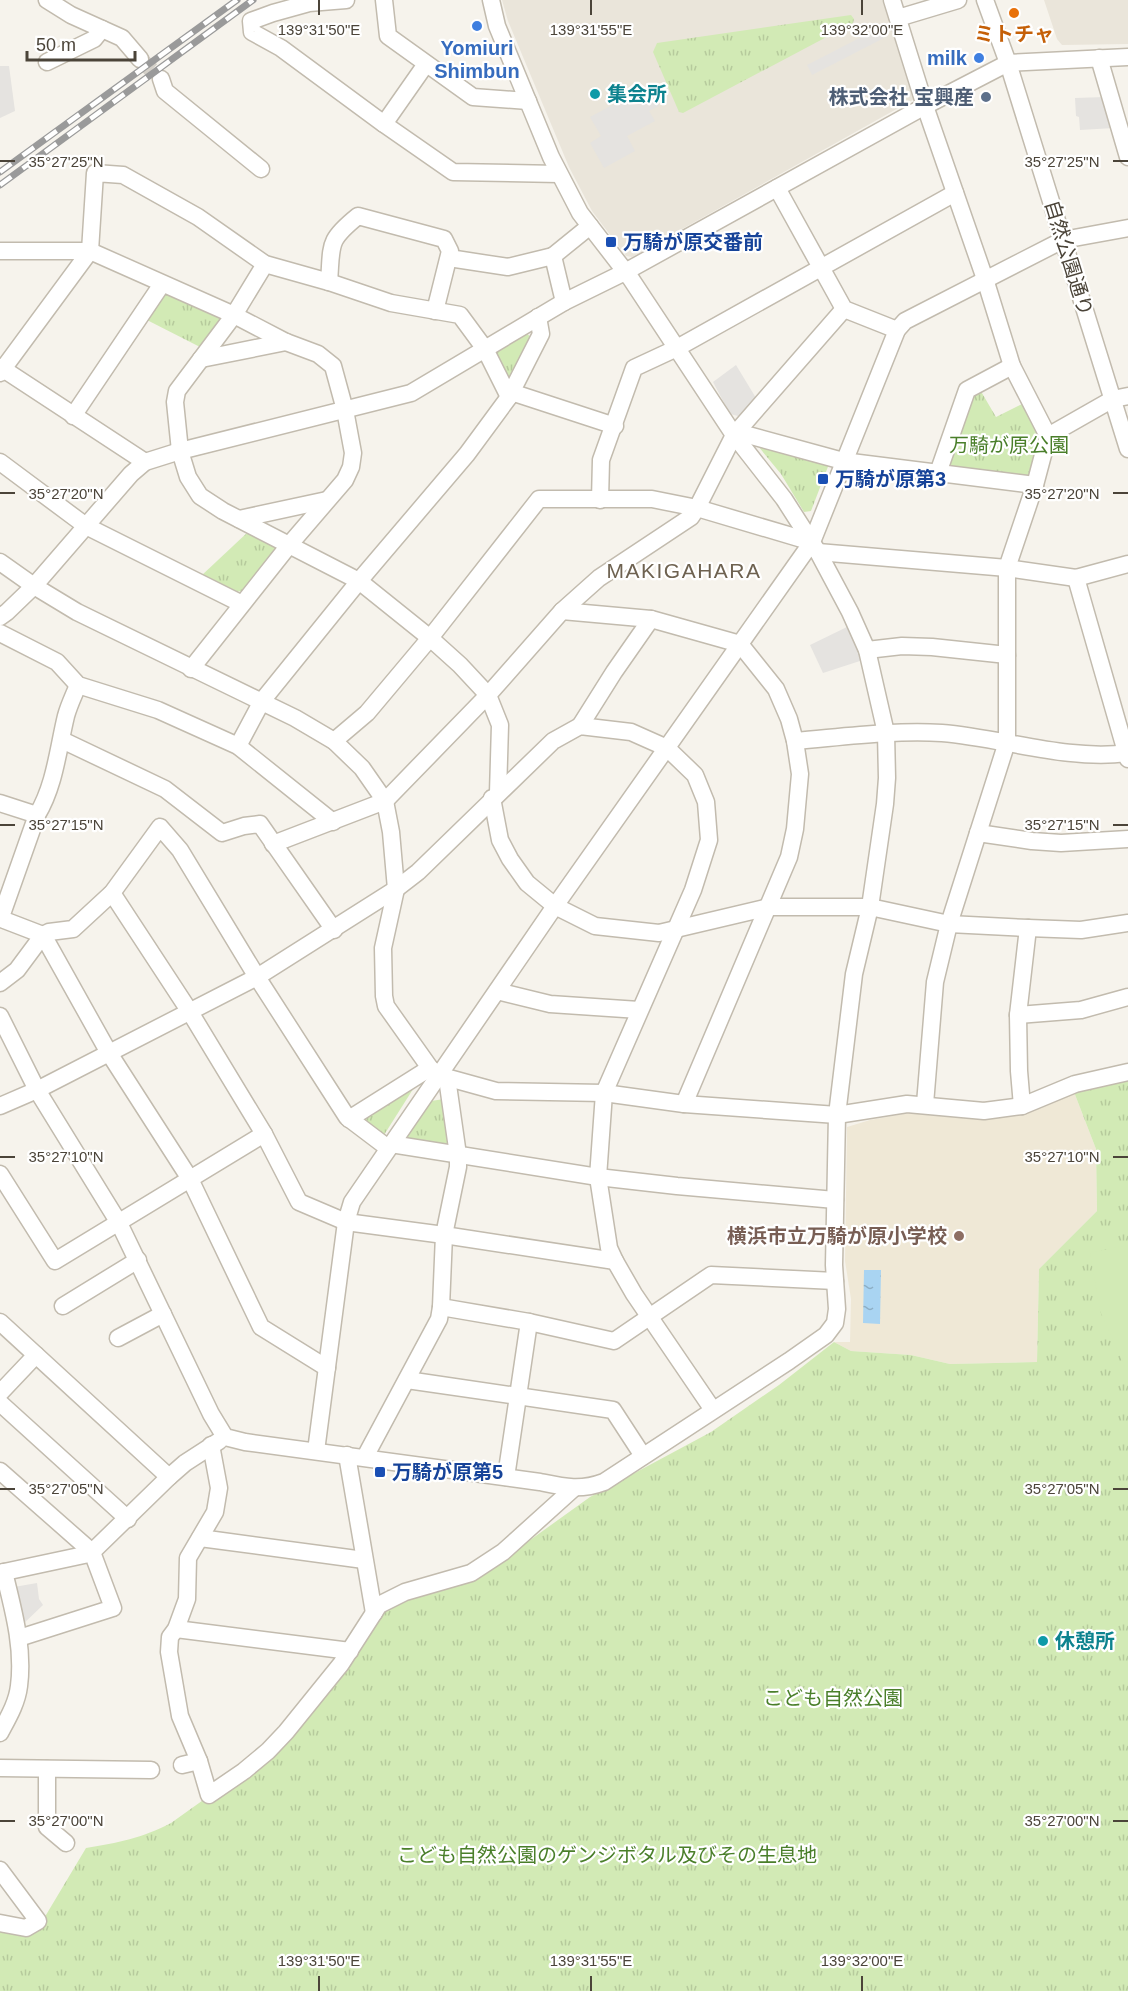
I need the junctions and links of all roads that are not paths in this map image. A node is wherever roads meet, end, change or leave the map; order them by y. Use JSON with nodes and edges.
{"nodes":[{"id":1,"x":47,"y":0,"type":"edge"},
{"id":2,"x":346,"y":0,"type":"edge"},
{"id":3,"x":384,"y":0,"type":"edge"},
{"id":4,"x":491,"y":0,"type":"edge"},
{"id":5,"x":892,"y":0,"type":"edge"},
{"id":6,"x":958,"y":0,"type":"edge"},
{"id":7,"x":985,"y":0,"type":"edge"},
{"id":8,"x":898,"y":18,"type":"junction"},
{"id":9,"x":102,"y":29,"type":"junction"},
{"id":10,"x":1128,"y":57,"type":"edge"},
{"id":11,"x":1099,"y":58,"type":"junction"},
{"id":12,"x":140,"y":59,"type":"tunnel mouth"},
{"id":13,"x":47,"y":62,"type":"dead end"},
{"id":14,"x":426,"y":63,"type":"junction"},
{"id":15,"x":1008,"y":63,"type":"junction"},
{"id":16,"x":161,"y":79,"type":"tunnel mouth"},
{"id":17,"x":528,"y":101,"type":"junction"},
{"id":18,"x":926,"y":106,"type":"junction"},
{"id":19,"x":384,"y":124,"type":"junction"},
{"id":20,"x":1126,"y":147,"type":"edge"},
{"id":21,"x":261,"y":169,"type":"dead end"},
{"id":22,"x":559,"y":174,"type":"junction"},
{"id":23,"x":777,"y":188,"type":"junction"},
{"id":24,"x":955,"y":193,"type":"junction"},
{"id":25,"x":590,"y":226,"type":"junction"},
{"id":26,"x":1128,"y":228,"type":"edge"},
{"id":27,"x":1063,"y":240,"type":"junction"},
{"id":28,"x":0,"y":251,"type":"edge"},
{"id":29,"x":90,"y":251,"type":"junction"},
{"id":30,"x":553,"y":256,"type":"junction"},
{"id":31,"x":448,"y":258,"type":"junction"},
{"id":32,"x":265,"y":264,"type":"junction"},
{"id":33,"x":822,"y":268,"type":"junction"},
{"id":34,"x":625,"y":272,"type":"junction"},
{"id":35,"x":985,"y":279,"type":"junction"},
{"id":36,"x":329,"y":282,"type":"junction"},
{"id":37,"x":162,"y":284,"type":"junction"},
{"id":38,"x":564,"y":302,"type":"junction"},
{"id":39,"x":844,"y":309,"type":"junction"},
{"id":40,"x":435,"y":311,"type":"junction"},
{"id":41,"x":234,"y":315,"type":"junction"},
{"id":42,"x":538,"y":317,"type":"junction"},
{"id":43,"x":897,"y":330,"type":"junction"},
{"id":44,"x":286,"y":342,"type":"junction"},
{"id":45,"x":678,"y":348,"type":"junction"},
{"id":46,"x":486,"y":349,"type":"junction"},
{"id":47,"x":201,"y":359,"type":"junction"},
{"id":48,"x":1012,"y":366,"type":"junction"},
{"id":49,"x":1,"y":370,"type":"edge"},
{"id":50,"x":510,"y":394,"type":"junction"},
{"id":51,"x":1120,"y":397,"type":"edge"},
{"id":52,"x":345,"y":410,"type":"junction"},
{"id":53,"x":74,"y":416,"type":"junction"},
{"id":54,"x":615,"y":426,"type":"junction"},
{"id":55,"x":735,"y":433,"type":"junction"},
{"id":56,"x":1048,"y":436,"type":"junction"},
{"id":57,"x":1128,"y":449,"type":"edge"},
{"id":58,"x":180,"y":451,"type":"junction"},
{"id":59,"x":843,"y":461,"type":"junction"},
{"id":60,"x":0,"y":462,"type":"edge"},
{"id":61,"x":145,"y":462,"type":"junction"},
{"id":62,"x":938,"y":473,"type":"junction"},
{"id":63,"x":1035,"y":485,"type":"junction"},
{"id":64,"x":327,"y":500,"type":"junction"},
{"id":65,"x":600,"y":500,"type":"junction"},
{"id":66,"x":697,"y":508,"type":"junction"},
{"id":67,"x":238,"y":519,"type":"junction"},
{"id":68,"x":86,"y":526,"type":"junction"},
{"id":69,"x":290,"y":544,"type":"junction"},
{"id":70,"x":815,"y":547,"type":"junction"},
{"id":71,"x":0,"y":562,"type":"edge"},
{"id":72,"x":1128,"y":564,"type":"edge"},
{"id":73,"x":1007,"y":568,"type":"junction"},
{"id":74,"x":1076,"y":578,"type":"junction"},
{"id":75,"x":359,"y":581,"type":"junction"},
{"id":76,"x":34,"y":586,"type":"junction"},
{"id":77,"x":242,"y":604,"type":"junction"},
{"id":78,"x":562,"y":611,"type":"junction"},
{"id":79,"x":0,"y":617,"type":"edge"},
{"id":80,"x":651,"y":619,"type":"junction"},
{"id":81,"x":0,"y":633,"type":"edge"},
{"id":82,"x":430,"y":638,"type":"junction"},
{"id":83,"x":740,"y":644,"type":"junction"},
{"id":84,"x":867,"y":650,"type":"junction"},
{"id":85,"x":1007,"y":656,"type":"junction"},
{"id":86,"x":191,"y":669,"type":"junction"},
{"id":87,"x":78,"y":685,"type":"junction"},
{"id":88,"x":488,"y":695,"type":"junction"},
{"id":89,"x":262,"y":701,"type":"junction"},
{"id":90,"x":580,"y":726,"type":"junction"},
{"id":91,"x":886,"y":733,"type":"junction"},
{"id":92,"x":62,"y":740,"type":"junction"},
{"id":93,"x":334,"y":741,"type":"junction"},
{"id":94,"x":795,"y":741,"type":"junction"},
{"id":95,"x":1007,"y":742,"type":"junction"},
{"id":96,"x":238,"y":746,"type":"junction"},
{"id":97,"x":667,"y":748,"type":"junction"},
{"id":98,"x":1127,"y":755,"type":"edge"},
{"id":99,"x":495,"y":796,"type":"junction"},
{"id":100,"x":385,"y":801,"type":"junction"},
{"id":101,"x":0,"y":803,"type":"edge"},
{"id":102,"x":37,"y":815,"type":"junction"},
{"id":103,"x":333,"y":822,"type":"junction"},
{"id":104,"x":978,"y":832,"type":"junction"},
{"id":105,"x":1128,"y":839,"type":"edge"},
{"id":106,"x":273,"y":844,"type":"junction"},
{"id":107,"x":396,"y":889,"type":"junction"},
{"id":108,"x":112,"y":893,"type":"junction"},
{"id":109,"x":555,"y":906,"type":"junction"},
{"id":110,"x":769,"y":907,"type":"junction"},
{"id":111,"x":870,"y":907,"type":"junction"},
{"id":112,"x":1128,"y":923,"type":"edge"},
{"id":113,"x":950,"y":924,"type":"junction"},
{"id":114,"x":1028,"y":928,"type":"junction"},
{"id":115,"x":334,"y":930,"type":"junction"},
{"id":116,"x":674,"y":930,"type":"junction"},
{"id":117,"x":43,"y":935,"type":"junction"},
{"id":118,"x":257,"y":977,"type":"junction"},
{"id":119,"x":0,"y":983,"type":"edge"},
{"id":120,"x":497,"y":992,"type":"junction"},
{"id":121,"x":1128,"y":997,"type":"edge"},
{"id":122,"x":639,"y":1010,"type":"junction"},
{"id":123,"x":190,"y":1012,"type":"junction"},
{"id":124,"x":1018,"y":1015,"type":"junction"},
{"id":125,"x":0,"y":1017,"type":"edge"},
{"id":126,"x":109,"y":1053,"type":"junction"},
{"id":127,"x":1128,"y":1072,"type":"edge"},
{"id":128,"x":438,"y":1074,"type":"junction"},
{"id":129,"x":37,"y":1090,"type":"junction"},
{"id":130,"x":604,"y":1093,"type":"junction"},
{"id":131,"x":684,"y":1104,"type":"junction"},
{"id":132,"x":925,"y":1104,"type":"junction"},
{"id":133,"x":0,"y":1106,"type":"edge"},
{"id":134,"x":1022,"y":1106,"type":"junction"},
{"id":135,"x":837,"y":1115,"type":"junction"},
{"id":136,"x":349,"y":1119,"type":"junction"},
{"id":137,"x":264,"y":1134,"type":"junction"},
{"id":138,"x":389,"y":1146,"type":"junction"},
{"id":139,"x":459,"y":1155,"type":"junction"},
{"id":140,"x":0,"y":1174,"type":"edge"},
{"id":141,"x":598,"y":1177,"type":"junction"},
{"id":142,"x":190,"y":1179,"type":"junction"},
{"id":143,"x":835,"y":1200,"type":"junction"},
{"id":144,"x":346,"y":1222,"type":"junction"},
{"id":145,"x":119,"y":1223,"type":"junction"},
{"id":146,"x":444,"y":1235,"type":"junction"},
{"id":147,"x":138,"y":1260,"type":"junction"},
{"id":148,"x":615,"y":1261,"type":"junction"},
{"id":149,"x":835,"y":1281,"type":"junction"},
{"id":150,"x":63,"y":1306,"type":"dead end"},
{"id":151,"x":441,"y":1307,"type":"junction"},
{"id":152,"x":164,"y":1314,"type":"junction"},
{"id":153,"x":650,"y":1316,"type":"junction"},
{"id":154,"x":0,"y":1322,"type":"edge"},
{"id":155,"x":529,"y":1322,"type":"junction"},
{"id":156,"x":118,"y":1338,"type":"dead end"},
{"id":157,"x":36,"y":1355,"type":"junction"},
{"id":158,"x":327,"y":1368,"type":"junction"},
{"id":159,"x":407,"y":1380,"type":"junction"},
{"id":160,"x":0,"y":1393,"type":"edge"},
{"id":161,"x":519,"y":1396,"type":"junction"},
{"id":162,"x":0,"y":1402,"type":"edge"},
{"id":163,"x":713,"y":1410,"type":"junction"},
{"id":164,"x":218,"y":1441,"type":"junction"},
{"id":165,"x":316,"y":1450,"type":"junction"},
{"id":166,"x":347,"y":1455,"type":"junction"},
{"id":167,"x":643,"y":1456,"type":"junction"},
{"id":168,"x":365,"y":1457,"type":"junction"},
{"id":169,"x":0,"y":1471,"type":"edge"},
{"id":170,"x":169,"y":1477,"type":"junction"},
{"id":171,"x":506,"y":1477,"type":"junction"},
{"id":172,"x":574,"y":1488,"type":"junction"},
{"id":173,"x":128,"y":1519,"type":"junction"},
{"id":174,"x":200,"y":1538,"type":"junction"},
{"id":175,"x":92,"y":1552,"type":"junction"},
{"id":176,"x":364,"y":1560,"type":"junction"},
{"id":177,"x":2,"y":1572,"type":"edge"},
{"id":178,"x":374,"y":1613,"type":"junction"},
{"id":179,"x":176,"y":1629,"type":"junction"},
{"id":180,"x":19,"y":1638,"type":"junction"},
{"id":181,"x":350,"y":1651,"type":"junction"},
{"id":182,"x":0,"y":1733,"type":"edge"},
{"id":183,"x":199,"y":1761,"type":"junction"},
{"id":184,"x":182,"y":1765,"type":"dead end"},
{"id":185,"x":0,"y":1768,"type":"edge"},
{"id":186,"x":47,"y":1769,"type":"junction"},
{"id":187,"x":151,"y":1770,"type":"dead end"},
{"id":188,"x":66,"y":1843,"type":"dead end"},
{"id":189,"x":0,"y":1870,"type":"edge"},
{"id":190,"x":0,"y":1923,"type":"edge"}],
"edges":[{"from":1,"to":9,"type":"street"},
{"from":2,"to":19,"type":"street"},
{"from":3,"to":14,"type":"street"},
{"from":4,"to":17,"type":"street"},
{"from":5,"to":8,"type":"street"},
{"from":6,"to":8,"type":"street"},
{"from":7,"to":15,"type":"street","name":"自然公園通り"},
{"from":8,"to":18,"type":"street"},
{"from":9,"to":12,"type":"street"},
{"from":9,"to":13,"type":"street"},
{"from":10,"to":11,"type":"street"},
{"from":11,"to":15,"type":"street"},
{"from":11,"to":20,"type":"street"},
{"from":14,"to":17,"type":"street"},
{"from":14,"to":19,"type":"street"},
{"from":15,"to":18,"type":"street"},
{"from":15,"to":27,"type":"street","name":"自然公園通り"},
{"from":16,"to":21,"type":"street"},
{"from":17,"to":22,"type":"street"},
{"from":18,"to":23,"type":"street"},
{"from":18,"to":24,"type":"street"},
{"from":19,"to":22,"type":"street"},
{"from":22,"to":25,"type":"street"},
{"from":23,"to":33,"type":"street"},
{"from":23,"to":34,"type":"street"},
{"from":24,"to":33,"type":"street"},
{"from":24,"to":35,"type":"street"},
{"from":25,"to":30,"type":"street"},
{"from":25,"to":34,"type":"street"},
{"from":26,"to":27,"type":"street"},
{"from":27,"to":35,"type":"street"},
{"from":27,"to":51,"type":"street","name":"自然公園通り"},
{"from":28,"to":29,"type":"street"},
{"from":29,"to":32,"type":"street"},
{"from":29,"to":37,"type":"street"},
{"from":29,"to":49,"type":"street"},
{"from":30,"to":31,"type":"street"},
{"from":30,"to":38,"type":"street"},
{"from":31,"to":36,"type":"street"},
{"from":31,"to":40,"type":"street"},
{"from":32,"to":36,"type":"street"},
{"from":32,"to":41,"type":"street"},
{"from":33,"to":39,"type":"street"},
{"from":33,"to":45,"type":"street"},
{"from":34,"to":38,"type":"street"},
{"from":34,"to":45,"type":"street"},
{"from":35,"to":43,"type":"street"},
{"from":35,"to":48,"type":"street"},
{"from":36,"to":40,"type":"street"},
{"from":37,"to":41,"type":"street"},
{"from":37,"to":53,"type":"street"},
{"from":38,"to":42,"type":"street"},
{"from":39,"to":43,"type":"street"},
{"from":39,"to":55,"type":"street"},
{"from":40,"to":46,"type":"street"},
{"from":41,"to":44,"type":"street"},
{"from":41,"to":47,"type":"street"},
{"from":42,"to":46,"type":"street"},
{"from":42,"to":50,"type":"street"},
{"from":43,"to":59,"type":"street"},
{"from":44,"to":47,"type":"street"},
{"from":44,"to":52,"type":"street"},
{"from":45,"to":54,"type":"street"},
{"from":45,"to":55,"type":"street"},
{"from":46,"to":50,"type":"street"},
{"from":46,"to":52,"type":"street"},
{"from":47,"to":58,"type":"street"},
{"from":48,"to":56,"type":"street"},
{"from":48,"to":62,"type":"street"},
{"from":49,"to":53,"type":"street"},
{"from":50,"to":54,"type":"street"},
{"from":50,"to":75,"type":"street"},
{"from":51,"to":56,"type":"street"},
{"from":51,"to":57,"type":"street","name":"自然公園通り"},
{"from":52,"to":58,"type":"street"},
{"from":52,"to":64,"type":"street"},
{"from":53,"to":61,"type":"street"},
{"from":54,"to":65,"type":"street"},
{"from":55,"to":59,"type":"street"},
{"from":55,"to":66,"type":"street"},
{"from":55,"to":70,"type":"street"},
{"from":56,"to":63,"type":"street"},
{"from":58,"to":61,"type":"street"},
{"from":58,"to":67,"type":"street"},
{"from":59,"to":62,"type":"street"},
{"from":59,"to":70,"type":"street"},
{"from":60,"to":68,"type":"street"},
{"from":61,"to":68,"type":"street"},
{"from":62,"to":63,"type":"street"},
{"from":63,"to":73,"type":"street"},
{"from":64,"to":67,"type":"street"},
{"from":64,"to":69,"type":"street"},
{"from":65,"to":66,"type":"street"},
{"from":65,"to":82,"type":"street"},
{"from":66,"to":70,"type":"street"},
{"from":66,"to":78,"type":"street"},
{"from":67,"to":69,"type":"street"},
{"from":68,"to":76,"type":"street"},
{"from":68,"to":77,"type":"street"},
{"from":69,"to":75,"type":"street"},
{"from":69,"to":77,"type":"street"},
{"from":70,"to":73,"type":"street"},
{"from":70,"to":83,"type":"street"},
{"from":70,"to":84,"type":"street"},
{"from":71,"to":76,"type":"street"},
{"from":72,"to":74,"type":"street"},
{"from":73,"to":74,"type":"street"},
{"from":73,"to":85,"type":"street"},
{"from":74,"to":98,"type":"street"},
{"from":75,"to":82,"type":"street"},
{"from":75,"to":89,"type":"street"},
{"from":76,"to":79,"type":"street"},
{"from":76,"to":86,"type":"street"},
{"from":77,"to":86,"type":"street"},
{"from":78,"to":80,"type":"street"},
{"from":78,"to":88,"type":"street"},
{"from":80,"to":83,"type":"street"},
{"from":80,"to":90,"type":"street"},
{"from":81,"to":87,"type":"street"},
{"from":82,"to":88,"type":"street"},
{"from":82,"to":93,"type":"street"},
{"from":83,"to":94,"type":"street"},
{"from":83,"to":97,"type":"street"},
{"from":84,"to":85,"type":"street"},
{"from":84,"to":91,"type":"street"},
{"from":85,"to":95,"type":"street"},
{"from":86,"to":89,"type":"street"},
{"from":87,"to":92,"type":"street"},
{"from":87,"to":96,"type":"street"},
{"from":88,"to":99,"type":"street"},
{"from":88,"to":100,"type":"street"},
{"from":89,"to":93,"type":"street"},
{"from":89,"to":96,"type":"street"},
{"from":90,"to":97,"type":"street"},
{"from":90,"to":99,"type":"street"},
{"from":91,"to":94,"type":"street"},
{"from":91,"to":95,"type":"street"},
{"from":91,"to":111,"type":"street"},
{"from":92,"to":102,"type":"street"},
{"from":92,"to":106,"type":"street"},
{"from":93,"to":100,"type":"street"},
{"from":94,"to":110,"type":"street"},
{"from":95,"to":98,"type":"street"},
{"from":95,"to":104,"type":"street"},
{"from":96,"to":103,"type":"street"},
{"from":97,"to":109,"type":"street"},
{"from":97,"to":116,"type":"street"},
{"from":99,"to":107,"type":"street"},
{"from":99,"to":109,"type":"street"},
{"from":100,"to":103,"type":"street"},
{"from":100,"to":107,"type":"street"},
{"from":101,"to":102,"type":"street"},
{"from":102,"to":117,"type":"street"},
{"from":103,"to":106,"type":"street"},
{"from":104,"to":105,"type":"street"},
{"from":104,"to":113,"type":"street"},
{"from":106,"to":115,"type":"street"},
{"from":107,"to":115,"type":"street"},
{"from":107,"to":128,"type":"street"},
{"from":108,"to":117,"type":"street"},
{"from":108,"to":118,"type":"street"},
{"from":108,"to":123,"type":"street"},
{"from":109,"to":116,"type":"street"},
{"from":109,"to":120,"type":"street"},
{"from":110,"to":111,"type":"street"},
{"from":110,"to":116,"type":"street"},
{"from":110,"to":131,"type":"street"},
{"from":111,"to":113,"type":"street"},
{"from":111,"to":135,"type":"street"},
{"from":112,"to":114,"type":"street"},
{"from":113,"to":114,"type":"street"},
{"from":113,"to":132,"type":"street"},
{"from":114,"to":124,"type":"street"},
{"from":115,"to":118,"type":"street"},
{"from":116,"to":122,"type":"street"},
{"from":117,"to":119,"type":"street"},
{"from":117,"to":126,"type":"street"},
{"from":118,"to":123,"type":"street"},
{"from":118,"to":136,"type":"street"},
{"from":120,"to":122,"type":"street"},
{"from":120,"to":128,"type":"street"},
{"from":121,"to":124,"type":"street"},
{"from":122,"to":130,"type":"street"},
{"from":123,"to":126,"type":"street"},
{"from":123,"to":137,"type":"street"},
{"from":124,"to":134,"type":"street"},
{"from":125,"to":129,"type":"street"},
{"from":126,"to":129,"type":"street"},
{"from":126,"to":142,"type":"street"},
{"from":127,"to":134,"type":"street"},
{"from":128,"to":130,"type":"street"},
{"from":128,"to":136,"type":"street"},
{"from":128,"to":138,"type":"street"},
{"from":128,"to":139,"type":"street"},
{"from":129,"to":133,"type":"street"},
{"from":129,"to":145,"type":"street"},
{"from":130,"to":131,"type":"street"},
{"from":130,"to":141,"type":"street"},
{"from":131,"to":135,"type":"street"},
{"from":132,"to":134,"type":"street"},
{"from":132,"to":135,"type":"street"},
{"from":135,"to":143,"type":"street"},
{"from":136,"to":138,"type":"street"},
{"from":137,"to":142,"type":"street"},
{"from":137,"to":144,"type":"street"},
{"from":138,"to":139,"type":"street"},
{"from":138,"to":144,"type":"street"},
{"from":139,"to":141,"type":"street"},
{"from":139,"to":146,"type":"street"},
{"from":140,"to":145,"type":"street"},
{"from":141,"to":143,"type":"street"},
{"from":141,"to":148,"type":"street"},
{"from":142,"to":145,"type":"street"},
{"from":142,"to":158,"type":"street"},
{"from":143,"to":149,"type":"street"},
{"from":144,"to":146,"type":"street"},
{"from":144,"to":158,"type":"street"},
{"from":145,"to":147,"type":"street"},
{"from":146,"to":148,"type":"street"},
{"from":146,"to":151,"type":"street"},
{"from":147,"to":150,"type":"street"},
{"from":147,"to":152,"type":"street"},
{"from":148,"to":153,"type":"street"},
{"from":149,"to":153,"type":"street"},
{"from":149,"to":163,"type":"street"},
{"from":151,"to":155,"type":"street"},
{"from":151,"to":159,"type":"street"},
{"from":152,"to":156,"type":"street"},
{"from":152,"to":164,"type":"street"},
{"from":153,"to":155,"type":"street"},
{"from":153,"to":163,"type":"street"},
{"from":154,"to":157,"type":"street"},
{"from":155,"to":161,"type":"street"},
{"from":157,"to":160,"type":"street"},
{"from":157,"to":170,"type":"street"},
{"from":158,"to":165,"type":"street"},
{"from":159,"to":161,"type":"street"},
{"from":159,"to":168,"type":"street"},
{"from":161,"to":167,"type":"street"},
{"from":161,"to":171,"type":"street"},
{"from":162,"to":173,"type":"street"},
{"from":163,"to":167,"type":"street"},
{"from":164,"to":165,"type":"street"},
{"from":164,"to":170,"type":"street"},
{"from":164,"to":174,"type":"street"},
{"from":165,"to":166,"type":"street"},
{"from":166,"to":168,"type":"street"},
{"from":166,"to":176,"type":"street"},
{"from":167,"to":172,"type":"street"},
{"from":168,"to":171,"type":"street"},
{"from":169,"to":175,"type":"street"},
{"from":170,"to":173,"type":"street"},
{"from":171,"to":172,"type":"street"},
{"from":172,"to":178,"type":"street"},
{"from":173,"to":175,"type":"street"},
{"from":174,"to":176,"type":"street"},
{"from":174,"to":179,"type":"street"},
{"from":175,"to":177,"type":"street"},
{"from":175,"to":180,"type":"street"},
{"from":176,"to":178,"type":"street"},
{"from":177,"to":180,"type":"street"},
{"from":178,"to":181,"type":"street"},
{"from":179,"to":181,"type":"street"},
{"from":179,"to":183,"type":"street"},
{"from":180,"to":182,"type":"street"},
{"from":181,"to":183,"type":"street"},
{"from":183,"to":184,"type":"street"},
{"from":185,"to":186,"type":"street"},
{"from":186,"to":187,"type":"street"},
{"from":186,"to":188,"type":"street"},
{"from":189,"to":190,"type":"street"}]}
